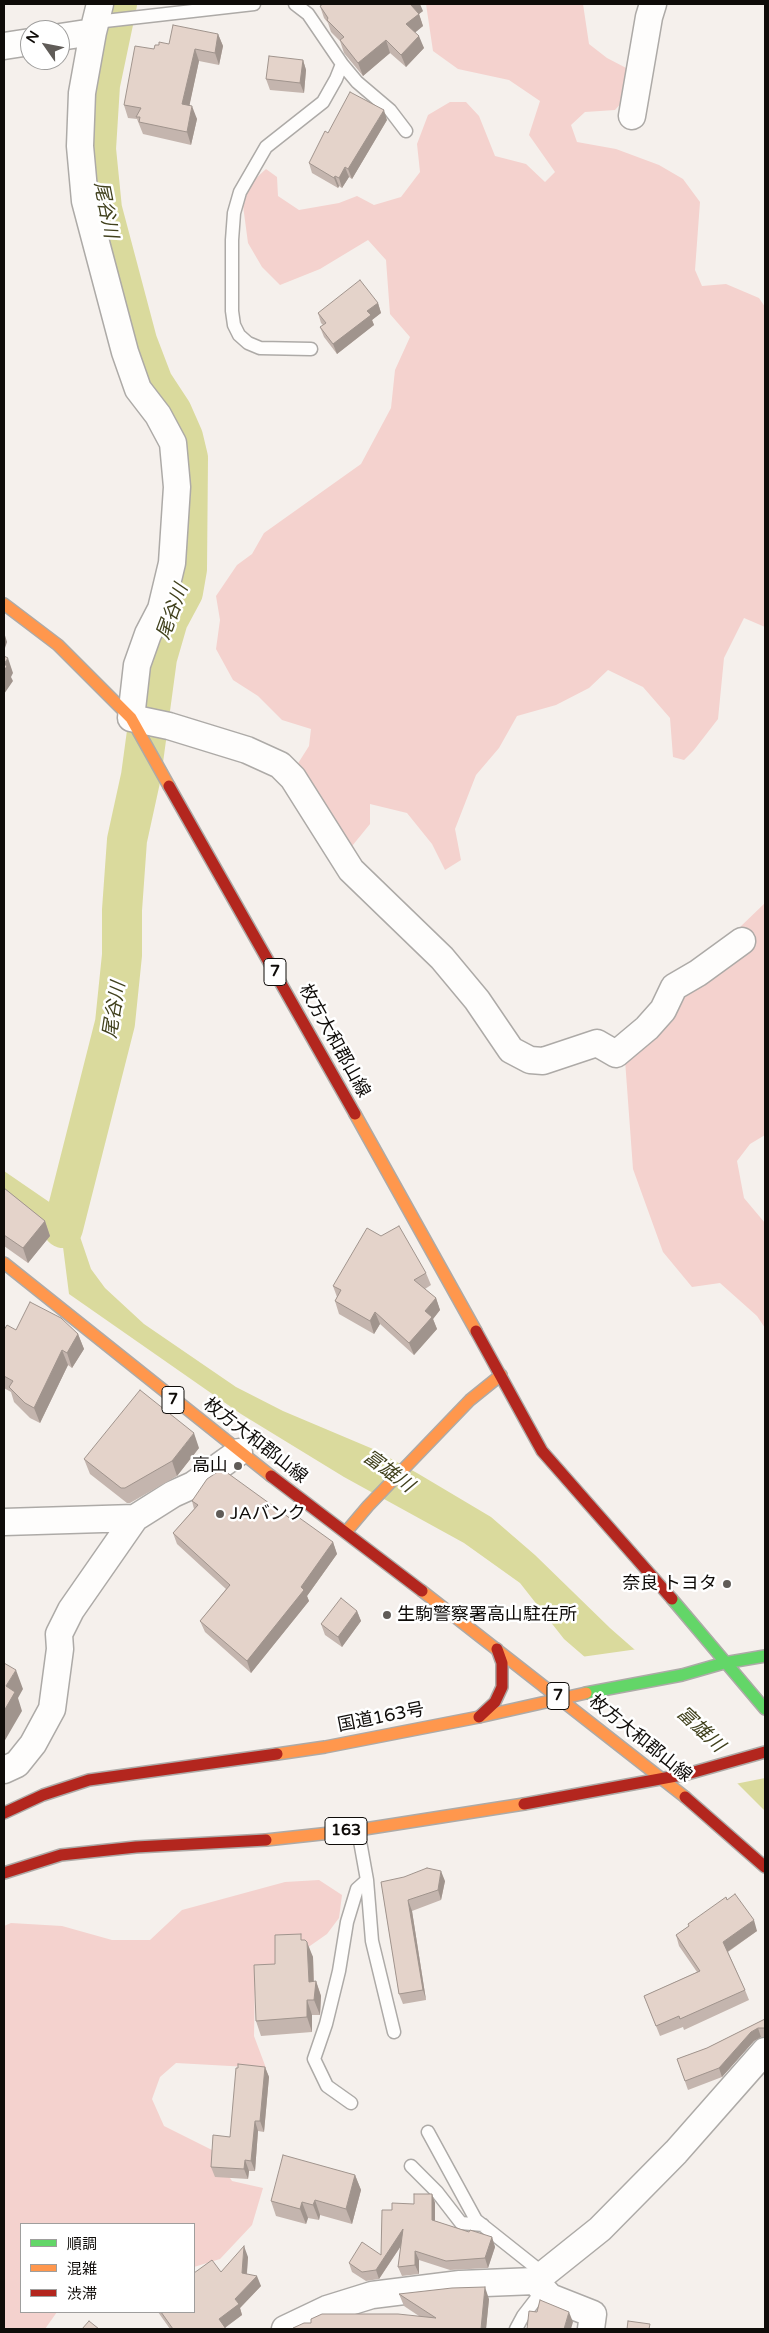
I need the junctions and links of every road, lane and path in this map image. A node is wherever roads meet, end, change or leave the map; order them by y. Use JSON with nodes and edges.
{"nodes":[{"id":1,"x":206,"y":4,"type":"edge"},
{"id":2,"x":254,"y":4,"type":"edge"},
{"id":3,"x":296,"y":4,"type":"edge"},
{"id":4,"x":653,"y":4,"type":"edge"},
{"id":5,"x":194,"y":12,"type":"junction"},
{"id":6,"x":96,"y":19,"type":"edge"},
{"id":7,"x":70,"y":32,"type":"edge"},
{"id":8,"x":20,"y":44,"type":"edge"},
{"id":9,"x":4,"y":46,"type":"edge"},
{"id":10,"x":342,"y":64,"type":"junction"},
{"id":11,"x":632,"y":116,"type":"dead end"},
{"id":12,"x":406,"y":131,"type":"dead end"},
{"id":13,"x":311,"y":349,"type":"dead end"},
{"id":14,"x":4,"y":604,"type":"edge"},
{"id":15,"x":131,"y":718,"type":"junction"},
{"id":16,"x":742,"y":941,"type":"dead end"},
{"id":17,"x":4,"y":1263,"type":"edge"},
{"id":18,"x":501,"y":1375,"type":"junction"},
{"id":19,"x":239,"y":1452,"type":"junction"},
{"id":20,"x":135,"y":1518,"type":"junction"},
{"id":21,"x":4,"y":1522,"type":"edge"},
{"id":22,"x":346,"y":1532,"type":"junction"},
{"id":23,"x":498,"y":1649,"type":"junction"},
{"id":24,"x":765,"y":1656,"type":"edge"},
{"id":25,"x":724,"y":1663,"type":"junction"},
{"id":26,"x":561,"y":1698,"type":"junction"},
{"id":27,"x":765,"y":1709,"type":"edge"},
{"id":28,"x":479,"y":1717,"type":"junction"},
{"id":29,"x":765,"y":1752,"type":"edge"},
{"id":30,"x":4,"y":1770,"type":"edge"},
{"id":31,"x":661,"y":1778,"type":"junction"},
{"id":32,"x":4,"y":1813,"type":"edge"},
{"id":33,"x":358,"y":1830,"type":"junction"},
{"id":34,"x":765,"y":1867,"type":"edge"},
{"id":35,"x":4,"y":1873,"type":"edge"},
{"id":36,"x":368,"y":1880,"type":"junction"},
{"id":37,"x":394,"y":2032,"type":"dead end"},
{"id":38,"x":765,"y":2051,"type":"edge"},
{"id":39,"x":351,"y":2103,"type":"dead end"},
{"id":40,"x":428,"y":2132,"type":"dead end"},
{"id":41,"x":411,"y":2166,"type":"dead end"},
{"id":42,"x":482,"y":2225,"type":"junction"},
{"id":43,"x":541,"y":2282,"type":"junction"},
{"id":44,"x":285,"y":2329,"type":"edge"},
{"id":45,"x":516,"y":2329,"type":"edge"},
{"id":46,"x":591,"y":2329,"type":"edge"}],
"edges":[{"from":1,"to":5,"type":"lane"},
{"from":2,"to":5,"type":"lane"},
{"from":3,"to":10,"type":"lane"},
{"from":4,"to":11,"type":"street"},
{"from":5,"to":6,"type":"lane"},
{"from":6,"to":7,"type":"street"},
{"from":6,"to":15,"type":"street"},
{"from":8,"to":9,"type":"street"},
{"from":10,"to":12,"type":"lane"},
{"from":10,"to":13,"type":"lane"},
{"from":14,"to":15,"type":"main road","name":"枚方大和郡山線","number":"7"},
{"from":15,"to":16,"type":"street"},
{"from":15,"to":18,"type":"main road","name":"枚方大和郡山線","number":"7"},
{"from":17,"to":19,"type":"main road","name":"枚方大和郡山線","number":"7"},
{"from":18,"to":22,"type":"main road"},
{"from":18,"to":25,"type":"main road","name":"枚方大和郡山線","number":"7"},
{"from":19,"to":20,"type":"street"},
{"from":19,"to":22,"type":"main road","name":"枚方大和郡山線","number":"7"},
{"from":20,"to":21,"type":"street"},
{"from":20,"to":30,"type":"street"},
{"from":22,"to":23,"type":"main road","name":"枚方大和郡山線","number":"7"},
{"from":23,"to":26,"type":"main road","name":"枚方大和郡山線","number":"7"},
{"from":23,"to":28,"type":"main road"},
{"from":24,"to":25,"type":"main road","name":"国道163号"},
{"from":25,"to":26,"type":"main road","name":"国道163号"},
{"from":25,"to":27,"type":"main road","name":"枚方大和郡山線","number":"7"},
{"from":26,"to":28,"type":"main road","name":"国道163号"},
{"from":26,"to":31,"type":"main road","name":"枚方大和郡山線","number":"7"},
{"from":28,"to":32,"type":"main road","name":"国道163号"},
{"from":29,"to":31,"type":"main road","number":"163"},
{"from":31,"to":33,"type":"main road","number":"163"},
{"from":31,"to":34,"type":"main road","name":"枚方大和郡山線","number":"7"},
{"from":33,"to":35,"type":"main road","number":"163"},
{"from":33,"to":36,"type":"lane"},
{"from":36,"to":37,"type":"lane"},
{"from":36,"to":39,"type":"lane"},
{"from":38,"to":43,"type":"street"},
{"from":40,"to":42,"type":"lane"},
{"from":41,"to":42,"type":"lane"},
{"from":42,"to":43,"type":"lane"},
{"from":43,"to":44,"type":"street"},
{"from":43,"to":45,"type":"lane"},
{"from":43,"to":46,"type":"street"}]}
